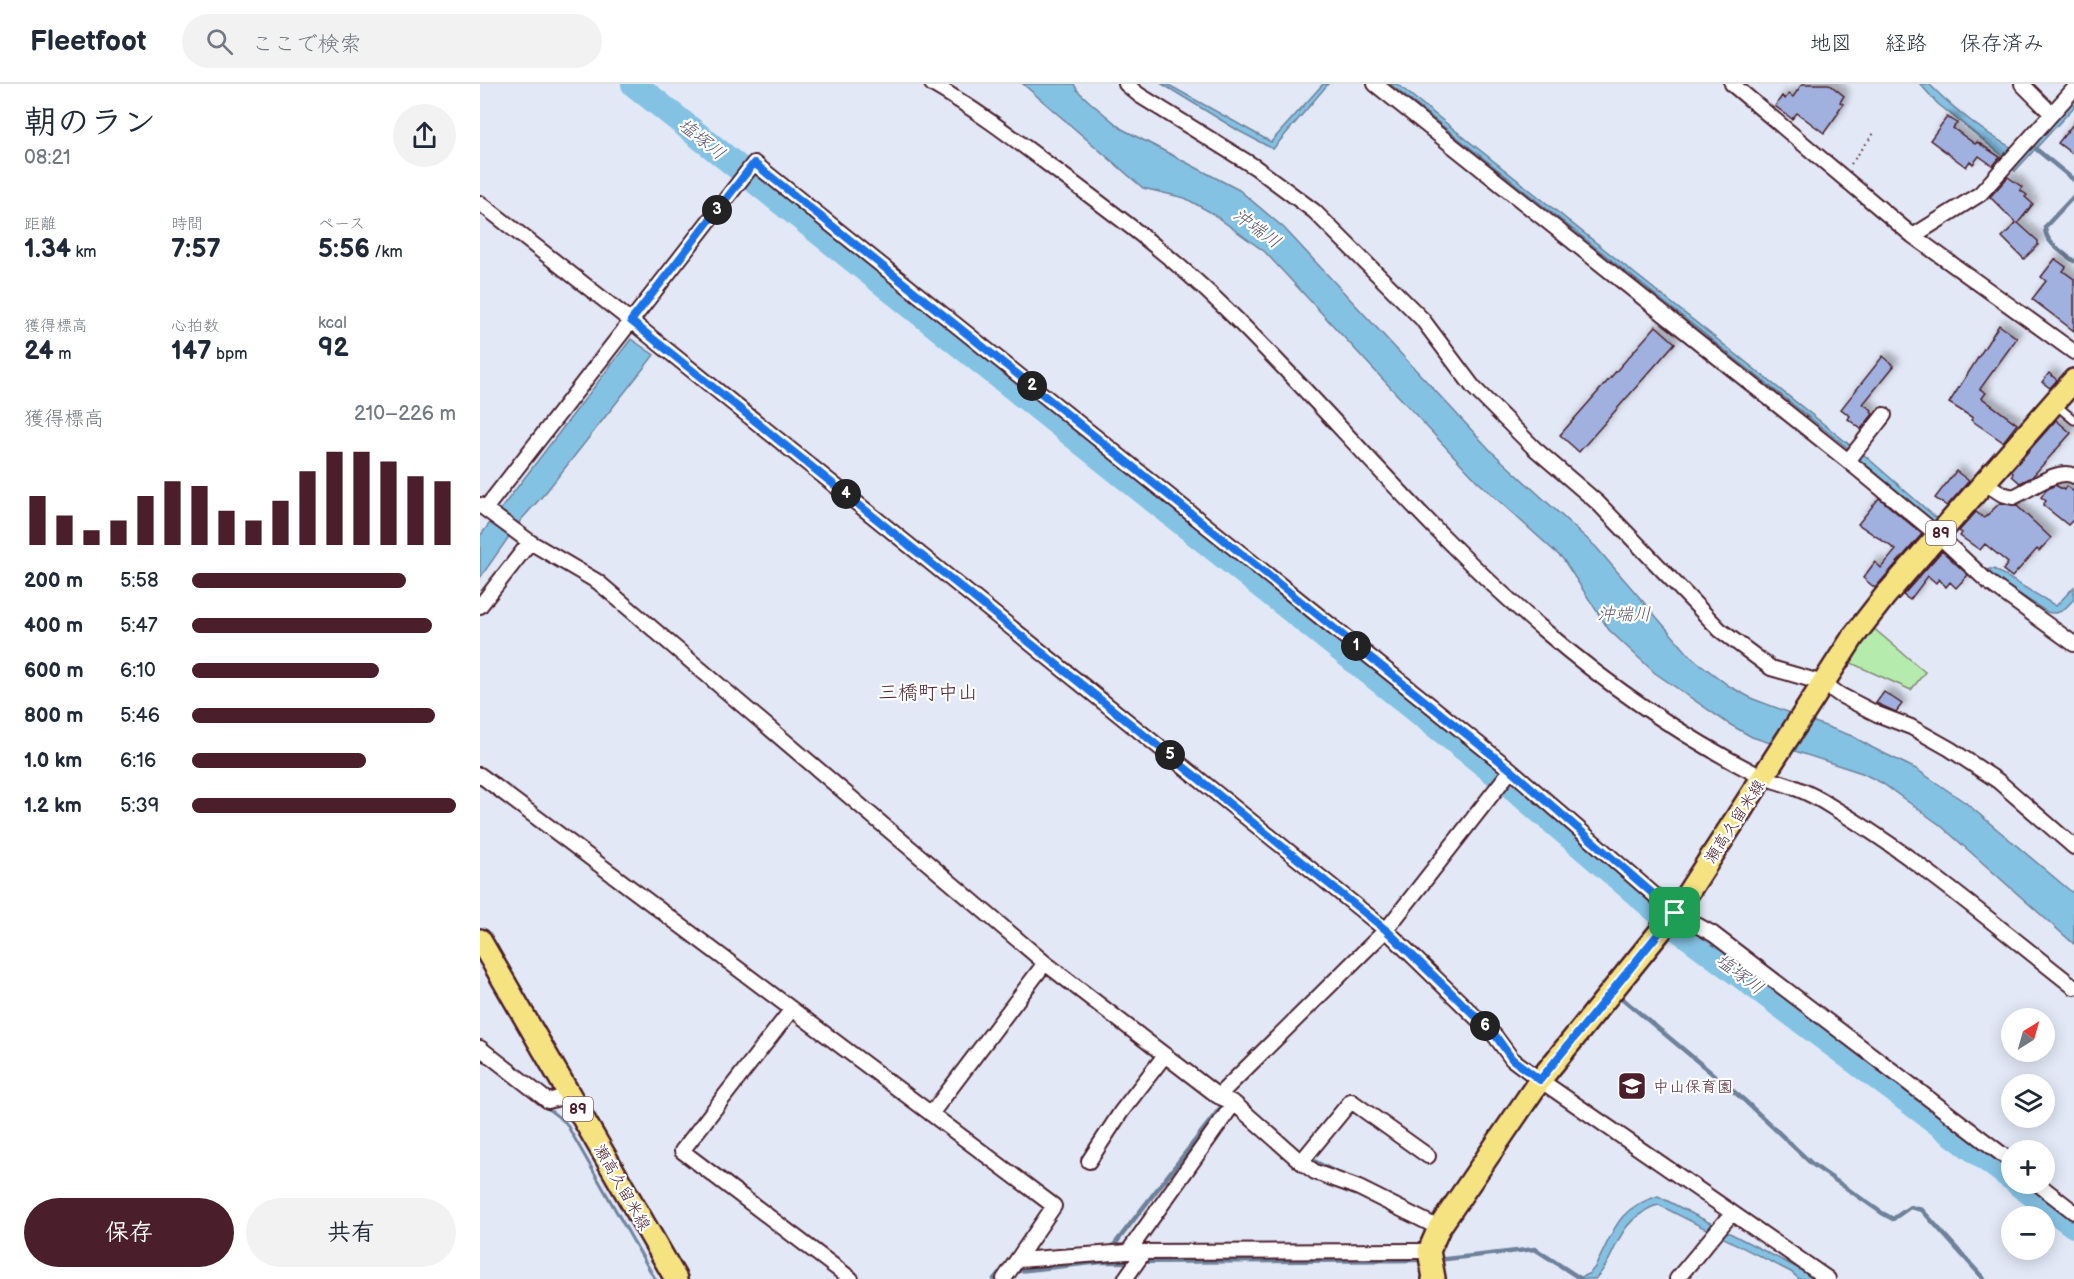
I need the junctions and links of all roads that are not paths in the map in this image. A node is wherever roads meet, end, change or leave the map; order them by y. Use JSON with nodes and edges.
{"nodes":[{"id":1,"x":932,"y":84,"type":"edge"},
{"id":2,"x":1126,"y":84,"type":"edge"},
{"id":3,"x":1376,"y":84,"type":"edge"},
{"id":4,"x":1731,"y":84,"type":"edge"},
{"id":5,"x":2022,"y":84,"type":"edge"},
{"id":6,"x":2074,"y":89,"type":"edge"},
{"id":7,"x":2051,"y":113,"type":"junction"},
{"id":8,"x":480,"y":203,"type":"edge"},
{"id":9,"x":1913,"y":236,"type":"junction"},
{"id":10,"x":631,"y":321,"type":"junction"},
{"id":11,"x":2074,"y":352,"type":"edge"},
{"id":12,"x":2074,"y":380,"type":"edge"},
{"id":13,"x":2054,"y":403,"type":"junction"},
{"id":14,"x":1884,"y":415,"type":"dead end"},
{"id":15,"x":2074,"y":420,"type":"edge"},
{"id":16,"x":1848,"y":461,"type":"junction"},
{"id":17,"x":2074,"y":476,"type":"edge"},
{"id":18,"x":1984,"y":483,"type":"junction"},
{"id":19,"x":486,"y":510,"type":"edge"},
{"id":20,"x":1939,"y":536,"type":"junction"},
{"id":21,"x":525,"y":539,"type":"junction"},
{"id":22,"x":480,"y":606,"type":"edge"},
{"id":23,"x":2074,"y":644,"type":"edge"},
{"id":24,"x":1820,"y":688,"type":"junction"},
{"id":25,"x":1511,"y":770,"type":"junction"},
{"id":26,"x":1765,"y":774,"type":"junction"},
{"id":27,"x":480,"y":775,"type":"edge"},
{"id":28,"x":2074,"y":847,"type":"edge"},
{"id":29,"x":1675,"y":913,"type":"junction"},
{"id":30,"x":1386,"y":930,"type":"junction"},
{"id":31,"x":480,"y":940,"type":"edge"},
{"id":32,"x":1045,"y":963,"type":"junction"},
{"id":33,"x":2074,"y":987,"type":"edge"},
{"id":34,"x":792,"y":1009,"type":"junction"},
{"id":35,"x":480,"y":1048,"type":"edge"},
{"id":36,"x":1165,"y":1055,"type":"junction"},
{"id":37,"x":1540,"y":1080,"type":"junction"},
{"id":38,"x":570,"y":1095,"type":"junction"},
{"id":39,"x":1218,"y":1096,"type":"junction"},
{"id":40,"x":1234,"y":1103,"type":"junction"},
{"id":41,"x":931,"y":1114,"type":"junction"},
{"id":42,"x":2001,"y":1154,"type":"edge"},
{"id":43,"x":1428,"y":1156,"type":"dead end"},
{"id":44,"x":1089,"y":1161,"type":"dead end"},
{"id":45,"x":1301,"y":1162,"type":"junction"},
{"id":46,"x":2051,"y":1194,"type":"edge"},
{"id":47,"x":2074,"y":1212,"type":"edge"},
{"id":48,"x":1732,"y":1213,"type":"junction"},
{"id":49,"x":1439,"y":1228,"type":"junction"},
{"id":50,"x":1128,"y":1252,"type":"junction"},
{"id":51,"x":1144,"y":1252,"type":"junction"},
{"id":52,"x":1018,"y":1260,"type":"junction"},
{"id":53,"x":1433,"y":1269,"type":"edge"},
{"id":54,"x":676,"y":1279,"type":"edge"},
{"id":55,"x":850,"y":1279,"type":"edge"},
{"id":56,"x":1004,"y":1279,"type":"edge"},
{"id":57,"x":1125,"y":1279,"type":"edge"},
{"id":58,"x":1677,"y":1279,"type":"edge"},
{"id":59,"x":1828,"y":1279,"type":"edge"}],
"edges":[{"from":1,"to":26,"type":"street"},
{"from":2,"to":24,"type":"street"},
{"from":3,"to":16,"type":"street"},
{"from":4,"to":9,"type":"street"},
{"from":5,"to":7,"type":"street"},
{"from":6,"to":7,"type":"street"},
{"from":7,"to":9,"type":"street"},
{"from":8,"to":10,"type":"street"},
{"from":9,"to":11,"type":"street"},
{"from":10,"to":19,"type":"street"},
{"from":10,"to":25,"type":"street"},
{"from":10,"to":30,"type":"street"},
{"from":12,"to":13,"type":"main road","name":"瀬高久留米線","number":"89"},
{"from":13,"to":15,"type":"lane"},
{"from":13,"to":18,"type":"main road","name":"瀬高久留米線","number":"89"},
{"from":14,"to":16,"type":"street"},
{"from":16,"to":20,"type":"street"},
{"from":17,"to":18,"type":"street"},
{"from":18,"to":20,"type":"main road","name":"瀬高久留米線","number":"89"},
{"from":19,"to":21,"type":"street"},
{"from":20,"to":23,"type":"street"},
{"from":20,"to":24,"type":"main road","name":"瀬高久留米線","number":"89"},
{"from":21,"to":22,"type":"street"},
{"from":21,"to":32,"type":"street"},
{"from":24,"to":26,"type":"main road","name":"瀬高久留米線","number":"89"},
{"from":24,"to":28,"type":"street"},
{"from":25,"to":29,"type":"street"},
{"from":25,"to":30,"type":"street"},
{"from":26,"to":29,"type":"main road","name":"瀬高久留米線","number":"89"},
{"from":26,"to":33,"type":"street"},
{"from":27,"to":34,"type":"street"},
{"from":29,"to":37,"type":"main road","name":"瀬高久留米線","number":"89"},
{"from":29,"to":42,"type":"street"},
{"from":30,"to":37,"type":"street"},
{"from":30,"to":39,"type":"street"},
{"from":31,"to":38,"type":"main road","name":"瀬高久留米線","number":"89"},
{"from":32,"to":36,"type":"street"},
{"from":32,"to":41,"type":"street"},
{"from":34,"to":41,"type":"street"},
{"from":34,"to":55,"type":"street"},
{"from":35,"to":38,"type":"street"},
{"from":36,"to":39,"type":"street"},
{"from":36,"to":44,"type":"street"},
{"from":37,"to":48,"type":"street"},
{"from":37,"to":49,"type":"main road","name":"瀬高久留米線","number":"89"},
{"from":38,"to":54,"type":"main road","name":"瀬高久留米線","number":"89"},
{"from":39,"to":40,"type":"street"},
{"from":40,"to":45,"type":"street"},
{"from":40,"to":50,"type":"street"},
{"from":41,"to":52,"type":"street"},
{"from":43,"to":45,"type":"street"},
{"from":45,"to":49,"type":"street"},
{"from":46,"to":47,"type":"street"},
{"from":48,"to":58,"type":"street"},
{"from":48,"to":59,"type":"street"},
{"from":49,"to":53,"type":"main road","name":"瀬高久留米線","number":"89"},
{"from":50,"to":51,"type":"street"},
{"from":50,"to":52,"type":"street"},
{"from":51,"to":53,"type":"street"},
{"from":51,"to":57,"type":"street"},
{"from":52,"to":56,"type":"street"}]}
